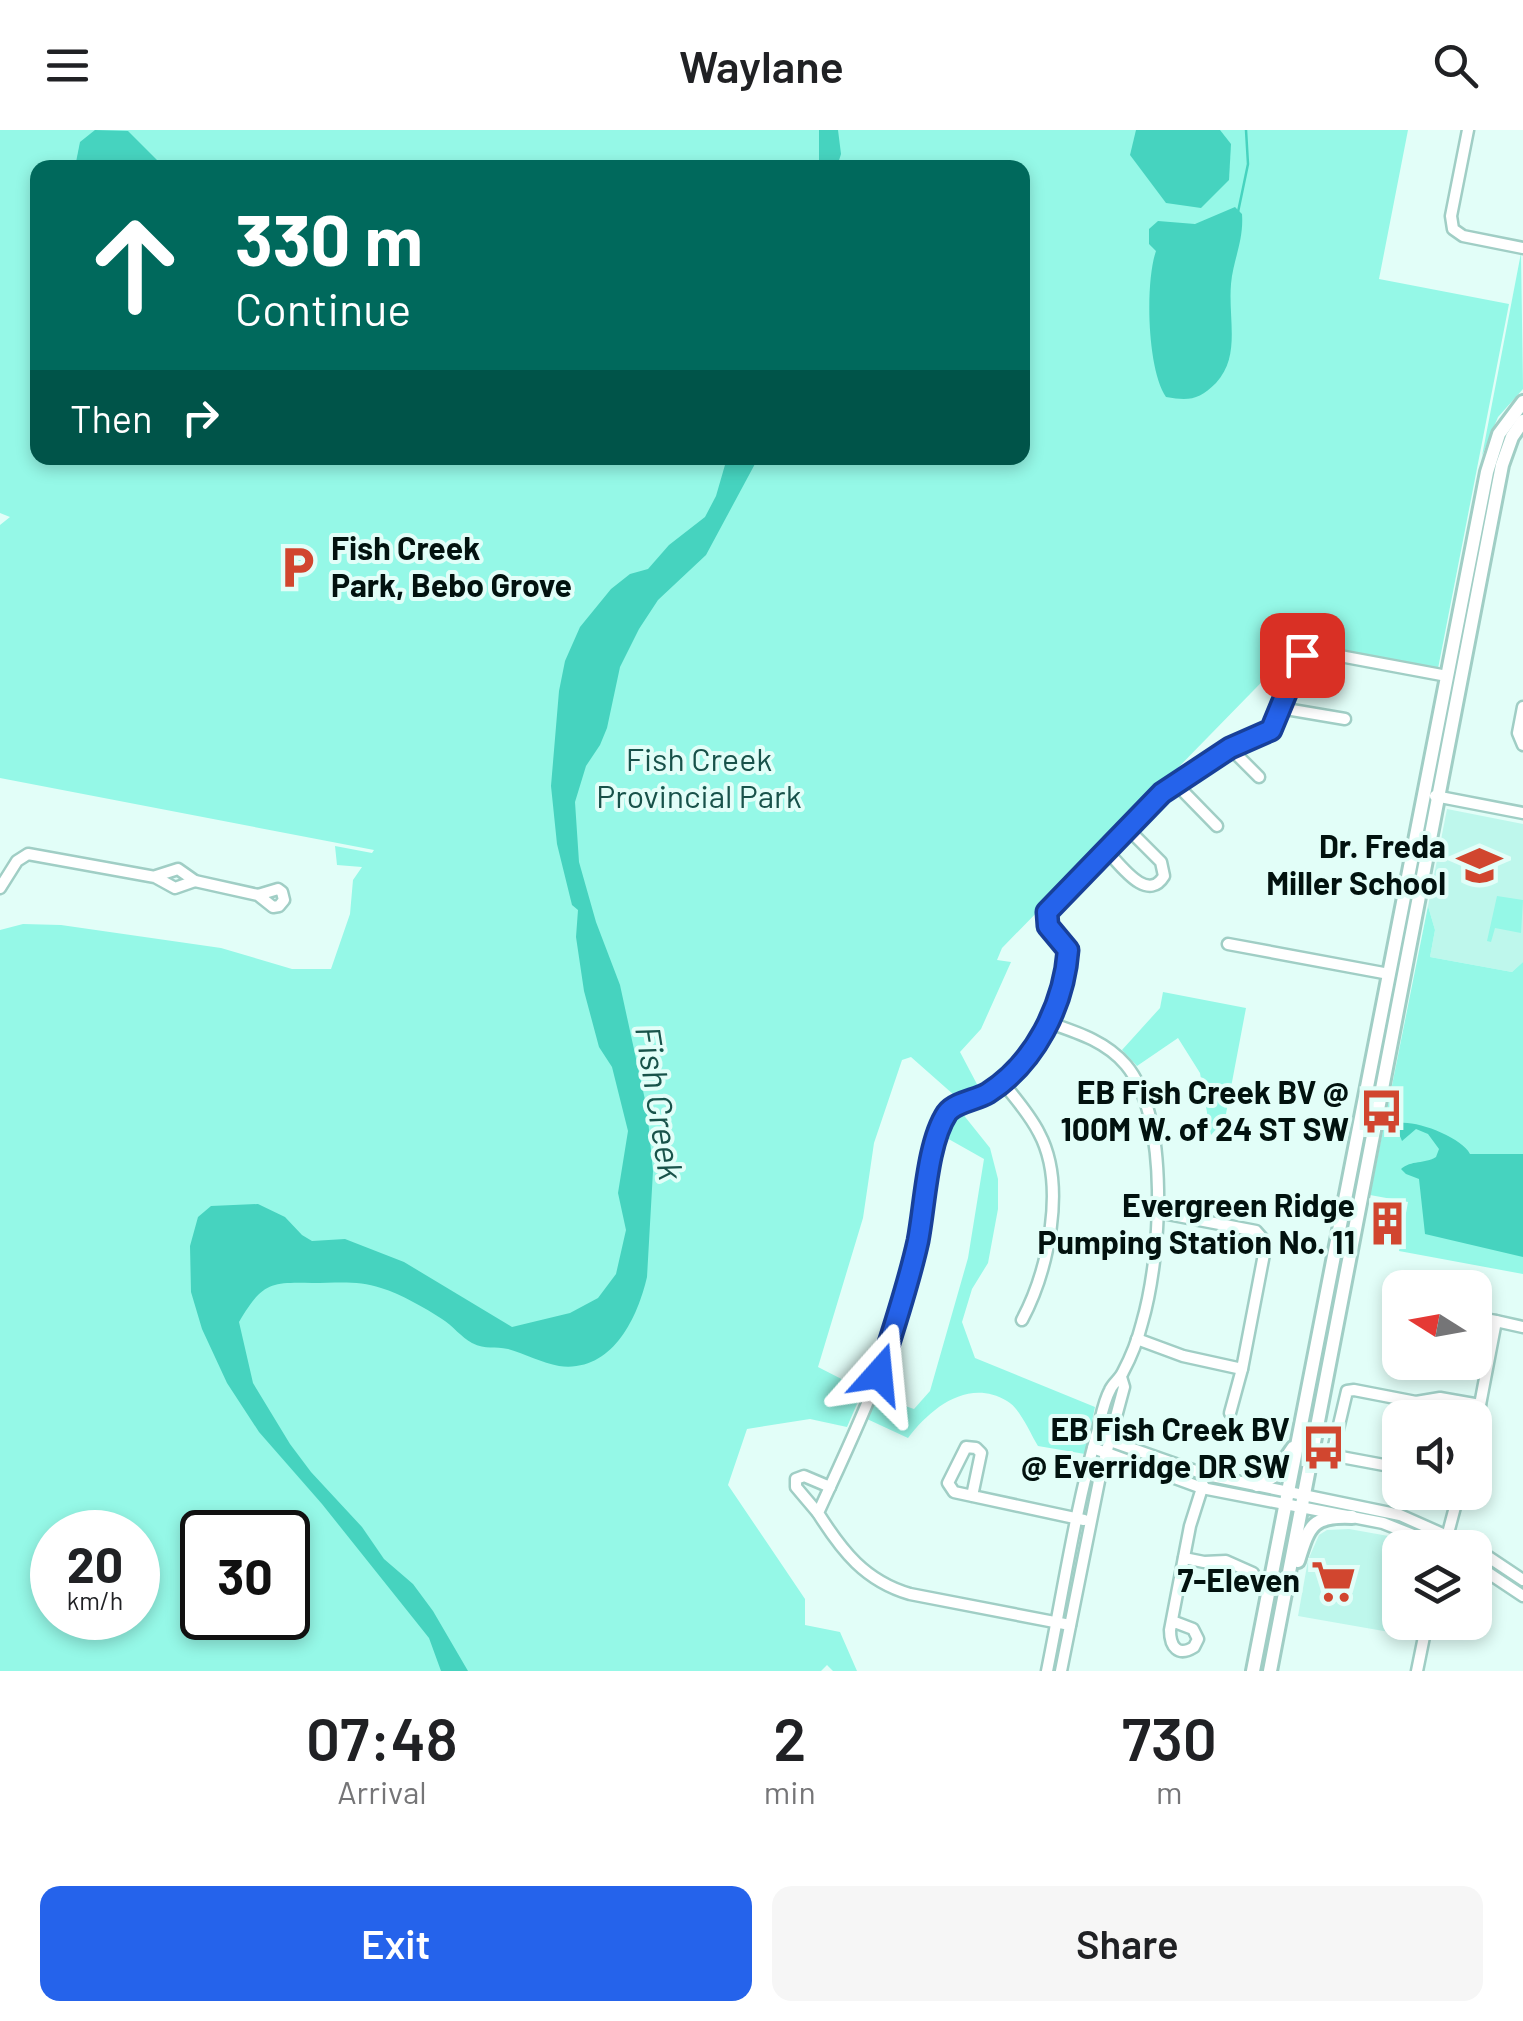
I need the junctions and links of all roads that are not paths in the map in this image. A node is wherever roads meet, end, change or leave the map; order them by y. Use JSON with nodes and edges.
{"nodes":[{"id":1,"x":1468,"y":130,"type":"edge"},
{"id":2,"x":1523,"y":248,"type":"edge"},
{"id":3,"x":1523,"y":402,"type":"edge"},
{"id":4,"x":1523,"y":422,"type":"edge"},
{"id":5,"x":1447,"y":676,"type":"junction"},
{"id":6,"x":1523,"y":707,"type":"edge"},
{"id":7,"x":1280,"y":708,"type":"junction"},
{"id":8,"x":1345,"y":719,"type":"dead end"},
{"id":9,"x":1523,"y":745,"type":"edge"},
{"id":10,"x":1230,"y":748,"type":"junction"},
{"id":11,"x":1258,"y":778,"type":"dead end"},
{"id":12,"x":1176,"y":784,"type":"junction"},
{"id":13,"x":1431,"y":795,"type":"junction"},
{"id":14,"x":1523,"y":813,"type":"edge"},
{"id":15,"x":1217,"y":826,"type":"dead end"},
{"id":16,"x":1127,"y":828,"type":"junction"},
{"id":17,"x":1106,"y":850,"type":"junction"},
{"id":18,"x":0,"y":888,"type":"edge"},
{"id":19,"x":258,"y":894,"type":"dead end"},
{"id":20,"x":1228,"y":944,"type":"dead end"},
{"id":21,"x":1389,"y":974,"type":"junction"},
{"id":22,"x":1048,"y":1022,"type":"junction"},
{"id":23,"x":1003,"y":1083,"type":"junction"},
{"id":24,"x":1364,"y":1142,"type":"junction"},
{"id":25,"x":1157,"y":1212,"type":"junction"},
{"id":26,"x":1022,"y":1320,"type":"dead end"},
{"id":27,"x":1492,"y":1321,"type":"edge"},
{"id":28,"x":1496,"y":1322,"type":"junction"},
{"id":29,"x":1523,"y":1326,"type":"edge"},
{"id":30,"x":1137,"y":1340,"type":"junction"},
{"id":31,"x":1242,"y":1370,"type":"junction"},
{"id":32,"x":1121,"y":1377,"type":"junction"},
{"id":33,"x":1404,"y":1400,"type":"edge"},
{"id":34,"x":1481,"y":1400,"type":"edge"},
{"id":35,"x":1230,"y":1412,"type":"dead end"},
{"id":36,"x":1096,"y":1436,"type":"junction"},
{"id":37,"x":1108,"y":1440,"type":"junction"},
{"id":38,"x":1297,"y":1442,"type":"junction"},
{"id":39,"x":1092,"y":1448,"type":"junction"},
{"id":40,"x":1105,"y":1453,"type":"junction"},
{"id":41,"x":1382,"y":1464,"type":"edge"},
{"id":42,"x":1207,"y":1475,"type":"junction"},
{"id":43,"x":1257,"y":1485,"type":"junction"},
{"id":44,"x":830,"y":1487,"type":"junction"},
{"id":45,"x":1202,"y":1488,"type":"junction"},
{"id":46,"x":972,"y":1496,"type":"junction"},
{"id":47,"x":1286,"y":1498,"type":"junction"},
{"id":48,"x":1303,"y":1501,"type":"junction"},
{"id":49,"x":818,"y":1513,"type":"junction"},
{"id":50,"x":1352,"y":1517,"type":"junction"},
{"id":51,"x":1077,"y":1518,"type":"junction"},
{"id":52,"x":1090,"y":1521,"type":"junction"},
{"id":53,"x":1406,"y":1530,"type":"edge"},
{"id":54,"x":1437,"y":1530,"type":"edge"},
{"id":55,"x":1184,"y":1558,"type":"junction"},
{"id":56,"x":1492,"y":1560,"type":"edge"},
{"id":57,"x":1253,"y":1573,"type":"dead end"},
{"id":58,"x":1492,"y":1575,"type":"edge"},
{"id":59,"x":1523,"y":1580,"type":"edge"},
{"id":60,"x":1523,"y":1596,"type":"edge"},
{"id":61,"x":1280,"y":1616,"type":"junction"},
{"id":62,"x":1172,"y":1621,"type":"dead end"},
{"id":63,"x":1057,"y":1622,"type":"junction"},
{"id":64,"x":1070,"y":1625,"type":"junction"},
{"id":65,"x":1424,"y":1640,"type":"edge"},
{"id":66,"x":1047,"y":1671,"type":"edge"},
{"id":67,"x":1061,"y":1671,"type":"edge"},
{"id":68,"x":1253,"y":1671,"type":"edge"},
{"id":69,"x":1270,"y":1671,"type":"edge"},
{"id":70,"x":1418,"y":1671,"type":"edge"}],
"edges":[{"from":1,"to":2,"type":"street"},
{"from":3,"to":5,"type":"main road"},
{"from":4,"to":13,"type":"main road"},
{"from":5,"to":7,"type":"street"},
{"from":5,"to":13,"type":"main road"},
{"from":6,"to":9,"type":"street"},
{"from":7,"to":8,"type":"street"},
{"from":7,"to":10,"type":"street"},
{"from":10,"to":11,"type":"street"},
{"from":10,"to":12,"type":"street"},
{"from":12,"to":15,"type":"street"},
{"from":12,"to":16,"type":"street"},
{"from":13,"to":14,"type":"street"},
{"from":13,"to":21,"type":"main road"},
{"from":13,"to":24,"type":"main road"},
{"from":16,"to":17,"type":"street"},
{"from":16,"to":17,"type":"street"},
{"from":17,"to":22,"type":"street"},
{"from":18,"to":19,"type":"street"},
{"from":20,"to":21,"type":"street"},
{"from":21,"to":24,"type":"main road"},
{"from":22,"to":23,"type":"street"},
{"from":22,"to":25,"type":"street"},
{"from":23,"to":26,"type":"street"},
{"from":23,"to":44,"type":"street"},
{"from":24,"to":38,"type":"main road"},
{"from":24,"to":48,"type":"main road"},
{"from":25,"to":30,"type":"street"},
{"from":25,"to":31,"type":"street"},
{"from":27,"to":28,"type":"street"},
{"from":28,"to":29,"type":"street"},
{"from":28,"to":34,"type":"street"},
{"from":30,"to":31,"type":"street"},
{"from":30,"to":32,"type":"street"},
{"from":31,"to":35,"type":"street"},
{"from":32,"to":36,"type":"street"},
{"from":32,"to":37,"type":"street"},
{"from":33,"to":41,"type":"street"},
{"from":36,"to":37,"type":"street"},
{"from":36,"to":39,"type":"street"},
{"from":37,"to":40,"type":"street"},
{"from":37,"to":42,"type":"street"},
{"from":38,"to":43,"type":"main road"},
{"from":38,"to":47,"type":"main road"},
{"from":39,"to":40,"type":"street"},
{"from":39,"to":51,"type":"street"},
{"from":40,"to":45,"type":"street"},
{"from":40,"to":52,"type":"street"},
{"from":42,"to":43,"type":"street"},
{"from":42,"to":45,"type":"street"},
{"from":43,"to":47,"type":"street"},
{"from":44,"to":49,"type":"street"},
{"from":44,"to":49,"type":"street"},
{"from":45,"to":47,"type":"street"},
{"from":45,"to":55,"type":"street"},
{"from":46,"to":46,"type":"street"},
{"from":46,"to":51,"type":"street"},
{"from":47,"to":48,"type":"street"},
{"from":47,"to":68,"type":"main road"},
{"from":48,"to":50,"type":"street"},
{"from":48,"to":54,"type":"street"},
{"from":48,"to":61,"type":"main road"},
{"from":49,"to":63,"type":"street"},
{"from":50,"to":53,"type":"street"},
{"from":50,"to":61,"type":"main road"},
{"from":51,"to":52,"type":"street"},
{"from":51,"to":63,"type":"street"},
{"from":52,"to":64,"type":"street"},
{"from":55,"to":57,"type":"street"},
{"from":55,"to":62,"type":"street"},
{"from":56,"to":59,"type":"street"},
{"from":58,"to":60,"type":"street"},
{"from":61,"to":69,"type":"main road"},
{"from":63,"to":64,"type":"street"},
{"from":63,"to":66,"type":"street"},
{"from":64,"to":67,"type":"street"},
{"from":65,"to":70,"type":"street"}]}
